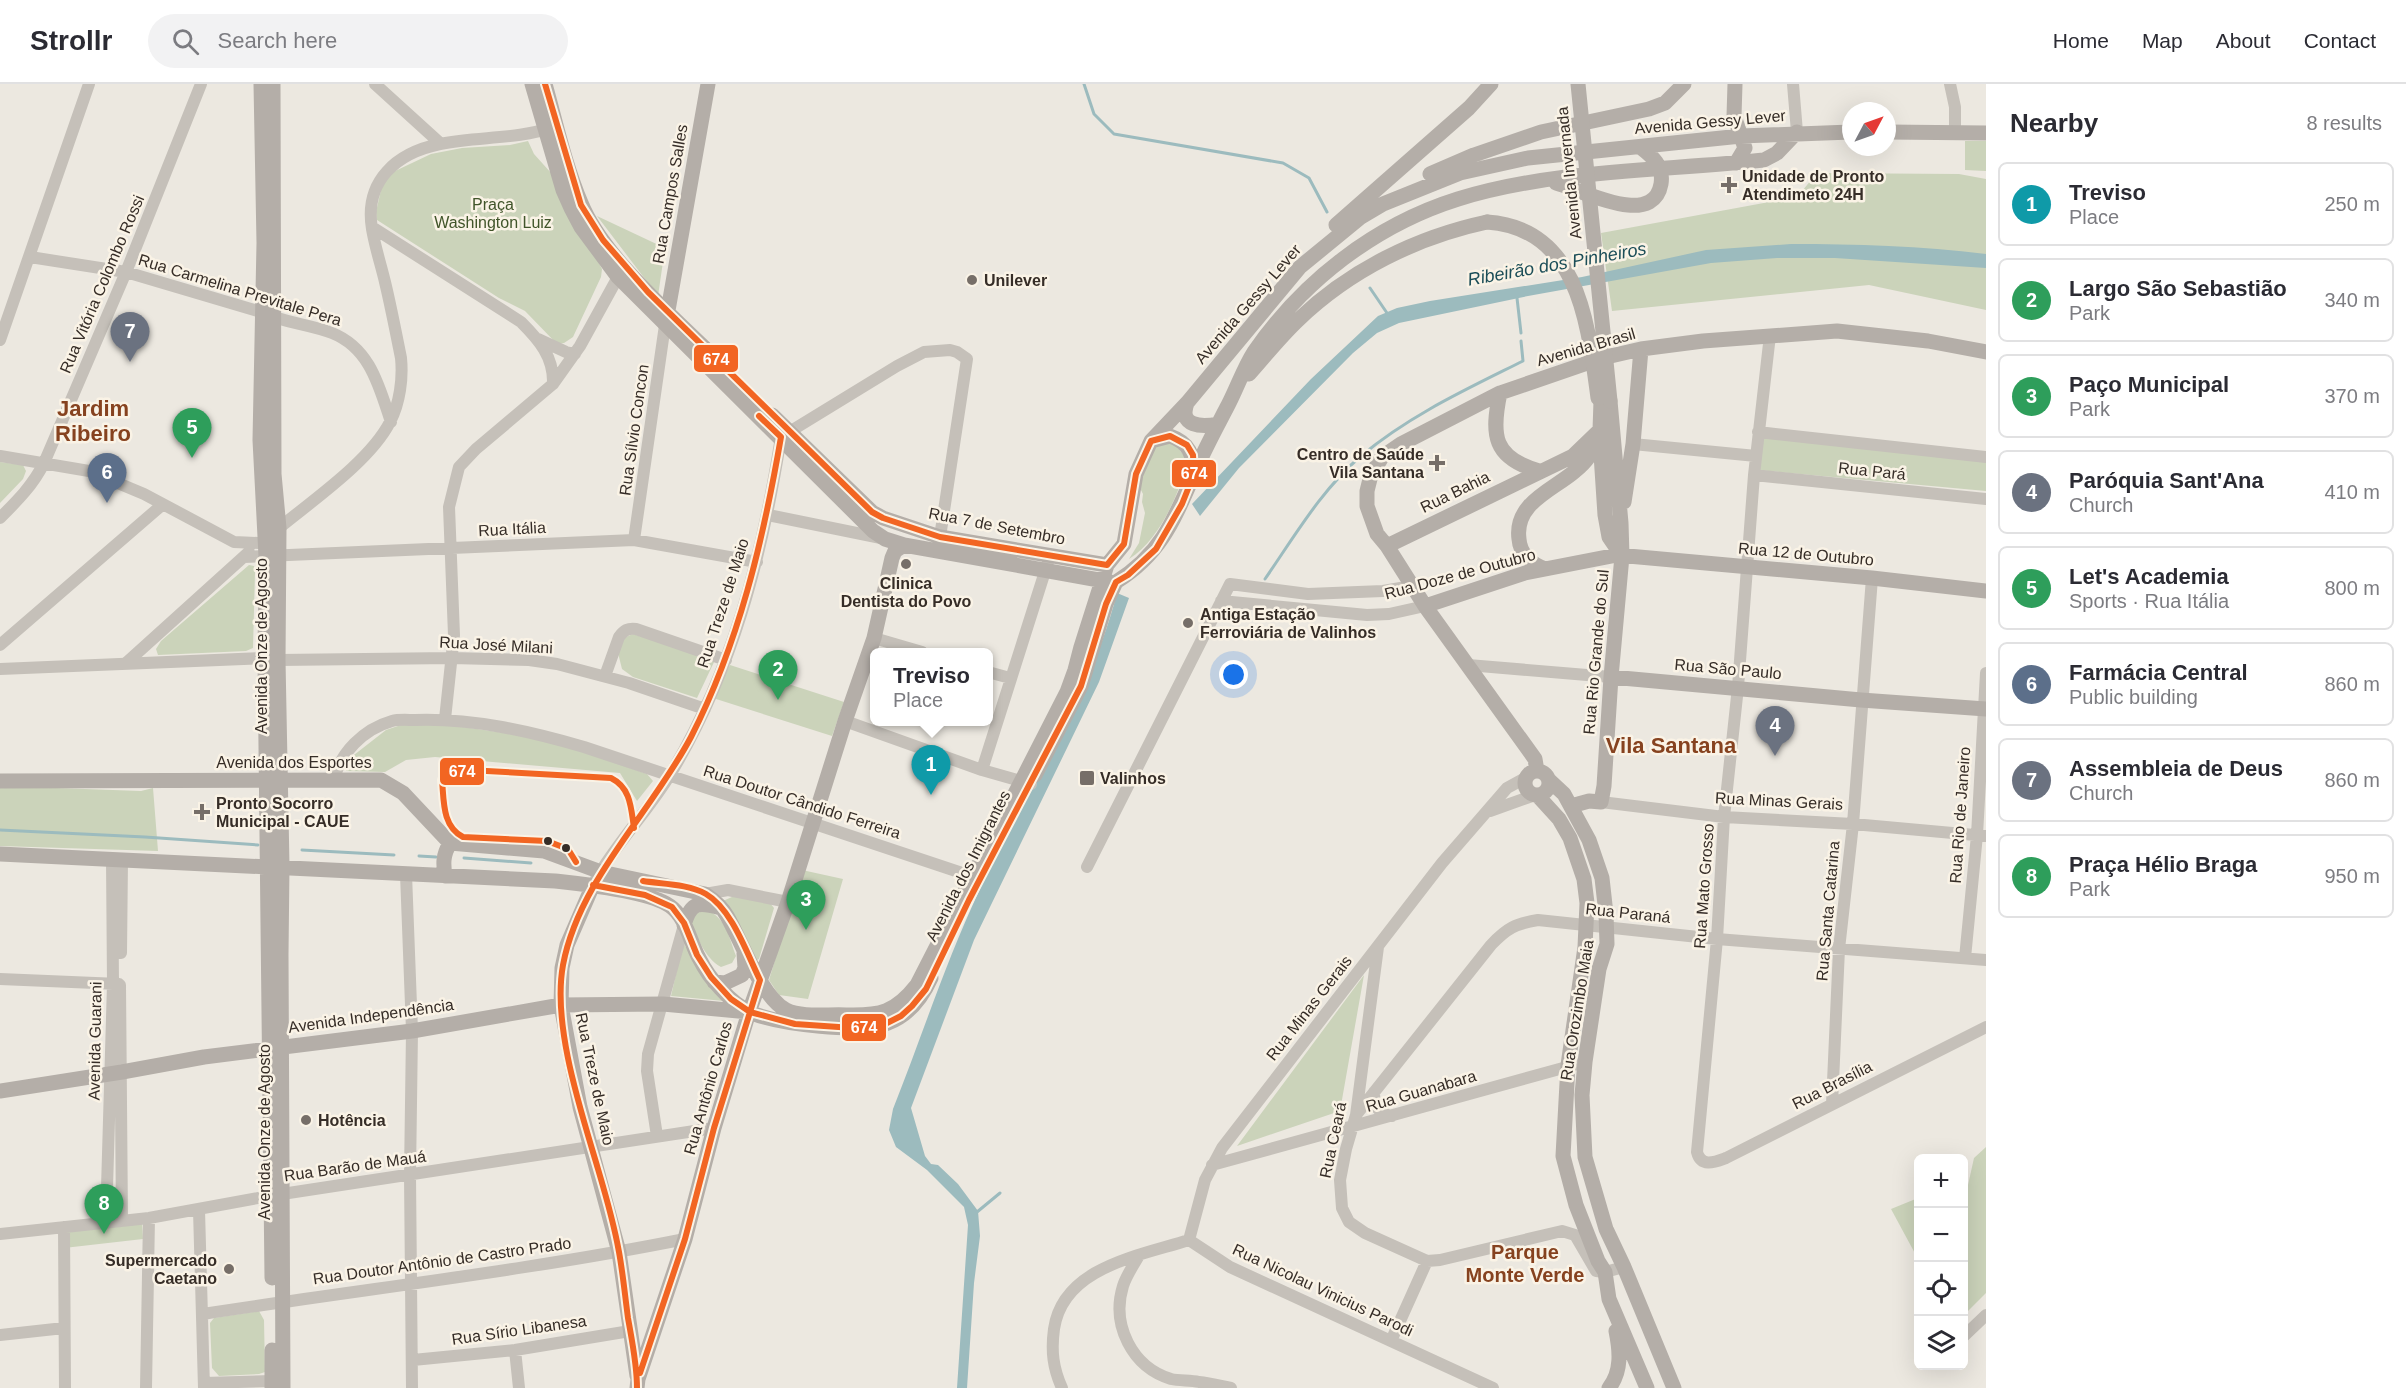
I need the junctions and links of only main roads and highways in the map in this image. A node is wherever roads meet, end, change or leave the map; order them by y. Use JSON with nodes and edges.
{"nodes":[{"id":1,"x":261,"y":84,"type":"edge"},
{"id":2,"x":273,"y":84,"type":"edge"},
{"id":3,"x":532,"y":84,"type":"edge"},
{"id":4,"x":545,"y":84,"type":"edge"},
{"id":5,"x":708,"y":84,"type":"edge"},
{"id":6,"x":1491,"y":84,"type":"edge"},
{"id":7,"x":1568,"y":84,"type":"edge"},
{"id":8,"x":1578,"y":84,"type":"edge"},
{"id":9,"x":1684,"y":84,"type":"edge"},
{"id":10,"x":1735,"y":84,"type":"edge"},
{"id":11,"x":551,"y":128,"type":"junction"},
{"id":12,"x":1797,"y":132,"type":"junction"},
{"id":13,"x":1842,"y":132,"type":"edge"},
{"id":14,"x":1896,"y":132,"type":"edge"},
{"id":15,"x":1986,"y":133,"type":"edge"},
{"id":16,"x":1741,"y":136,"type":"junction"},
{"id":17,"x":1640,"y":147,"type":"junction"},
{"id":18,"x":1736,"y":163,"type":"junction"},
{"id":19,"x":1661,"y":169,"type":"junction"},
{"id":20,"x":1547,"y":181,"type":"junction"},
{"id":21,"x":1383,"y":204,"type":"junction"},
{"id":22,"x":1300,"y":267,"type":"junction"},
{"id":23,"x":267,"y":315,"type":"junction"},
{"id":24,"x":667,"y":318,"type":"junction"},
{"id":25,"x":1641,"y":349,"type":"junction"},
{"id":26,"x":1986,"y":352,"type":"edge"},
{"id":27,"x":1236,"y":391,"type":"junction"},
{"id":28,"x":1500,"y":393,"type":"junction"},
{"id":29,"x":1602,"y":402,"type":"junction"},
{"id":30,"x":1187,"y":403,"type":"junction"},
{"id":31,"x":1218,"y":424,"type":"junction"},
{"id":32,"x":785,"y":434,"type":"junction"},
{"id":33,"x":1600,"y":434,"type":"junction"},
{"id":34,"x":1151,"y":441,"type":"junction"},
{"id":35,"x":1539,"y":471,"type":"junction"},
{"id":36,"x":1194,"y":474,"type":"junction"},
{"id":37,"x":883,"y":518,"type":"junction"},
{"id":38,"x":1621,"y":523,"type":"junction"},
{"id":39,"x":885,"y":539,"type":"junction"},
{"id":40,"x":904,"y":545,"type":"junction"},
{"id":41,"x":1387,"y":546,"type":"junction"},
{"id":42,"x":267,"y":548,"type":"junction"},
{"id":43,"x":1622,"y":556,"type":"junction"},
{"id":44,"x":892,"y":558,"type":"junction"},
{"id":45,"x":1048,"y":562,"type":"junction"},
{"id":46,"x":1107,"y":565,"type":"junction"},
{"id":47,"x":1545,"y":569,"type":"junction"},
{"id":48,"x":1109,"y":581,"type":"junction"},
{"id":49,"x":1986,"y":591,"type":"edge"},
{"id":50,"x":1425,"y":606,"type":"junction"},
{"id":51,"x":871,"y":648,"type":"edge"},
{"id":52,"x":870,"y":649,"type":"edge"},
{"id":53,"x":1611,"y":677,"type":"junction"},
{"id":54,"x":1984,"y":709,"type":"edge"},
{"id":55,"x":1538,"y":776,"type":"junction"},
{"id":56,"x":274,"y":780,"type":"junction"},
{"id":57,"x":0,"y":781,"type":"edge"},
{"id":58,"x":1026,"y":783,"type":"junction"},
{"id":59,"x":1536,"y":796,"type":"junction"},
{"id":60,"x":1601,"y":802,"type":"joint"},
{"id":61,"x":1571,"y":806,"type":"junction"},
{"id":62,"x":1559,"y":819,"type":"junction"},
{"id":63,"x":450,"y":843,"type":"junction"},
{"id":64,"x":0,"y":854,"type":"edge"},
{"id":65,"x":275,"y":866,"type":"junction"},
{"id":66,"x":445,"y":876,"type":"junction"},
{"id":67,"x":593,"y":885,"type":"junction"},
{"id":68,"x":721,"y":908,"type":"junction"},
{"id":69,"x":684,"y":925,"type":"junction"},
{"id":70,"x":744,"y":951,"type":"junction"},
{"id":71,"x":760,"y":980,"type":"junction"},
{"id":72,"x":714,"y":982,"type":"junction"},
{"id":73,"x":561,"y":1005,"type":"junction"},
{"id":74,"x":749,"y":1012,"type":"junction"},
{"id":75,"x":275,"y":1048,"type":"junction"},
{"id":76,"x":0,"y":1090,"type":"edge"},
{"id":77,"x":1609,"y":1299,"type":"junction"},
{"id":78,"x":630,"y":1327,"type":"junction"},
{"id":79,"x":653,"y":1332,"type":"junction"},
{"id":80,"x":638,"y":1383,"type":"edge"},
{"id":81,"x":275,"y":1386,"type":"edge"},
{"id":82,"x":1610,"y":1388,"type":"edge"},
{"id":83,"x":1647,"y":1388,"type":"edge"},
{"id":84,"x":1674,"y":1388,"type":"edge"}],
"edges":[{"from":1,"to":23,"type":"main road","name":"Avenida Onze de Agosto"},
{"from":2,"to":23,"type":"main road","name":"Avenida Onze de Agosto"},
{"from":3,"to":11,"type":"main road"},
{"from":4,"to":11,"type":"main road"},
{"from":5,"to":24,"type":"main road","name":"Rua Campos Salles"},
{"from":6,"to":22,"type":"main road"},
{"from":7,"to":29,"type":"main road","name":"Avenida Invernada","bridge":true},
{"from":8,"to":29,"type":"main road","name":"Avenida Invernada","bridge":true},
{"from":9,"to":21,"type":"main road"},
{"from":10,"to":16,"type":"main road"},
{"from":11,"to":24,"type":"main road"},
{"from":11,"to":24,"type":"main road"},
{"from":12,"to":13,"type":"main road","name":"Avenida Gessy Lever"},
{"from":12,"to":16,"type":"main road","name":"Avenida Gessy Lever"},
{"from":12,"to":18,"type":"main road","name":"Avenida Gessy Lever"},
{"from":14,"to":15,"type":"main road"},
{"from":16,"to":17,"type":"main road","name":"Avenida Gessy Lever"},
{"from":16,"to":18,"type":"main road"},
{"from":17,"to":19,"type":"main road"},
{"from":17,"to":21,"type":"main road","name":"Avenida Gessy Lever"},
{"from":18,"to":19,"type":"main road","name":"Avenida Gessy Lever"},
{"from":19,"to":20,"type":"main road","name":"Avenida Gessy Lever"},
{"from":19,"to":20,"type":"main road"},
{"from":20,"to":27,"type":"main road","name":"Avenida Gessy Lever"},
{"from":21,"to":22,"type":"main road","name":"Avenida Gessy Lever"},
{"from":22,"to":30,"type":"main road","name":"Avenida Gessy Lever"},
{"from":23,"to":42,"type":"main road","name":"Avenida Onze de Agosto"},
{"from":23,"to":42,"type":"main road","name":"Avenida Onze de Agosto"},
{"from":24,"to":32,"type":"main road"},
{"from":25,"to":26,"type":"main road","name":"Avenida Brasil"},
{"from":25,"to":28,"type":"main road","name":"Avenida Brasil"},
{"from":25,"to":38,"type":"main road"},
{"from":27,"to":29,"type":"main road","bridge":true},
{"from":27,"to":31,"type":"main road","name":"Avenida Gessy Lever"},
{"from":28,"to":35,"type":"main road"},
{"from":28,"to":41,"type":"main road","name":"Avenida Brasil"},
{"from":29,"to":33,"type":"main road","name":"Rua Rio Grande do Sul"},
{"from":29,"to":38,"type":"main road"},
{"from":30,"to":31,"type":"main road"},
{"from":30,"to":34,"type":"main road","name":"Avenida Gessy Lever"},
{"from":31,"to":36,"type":"main road","name":"Avenida Gessy Lever"},
{"from":32,"to":37,"type":"main road","name":"Rua 7 de Setembro"},
{"from":32,"to":39,"type":"main road"},
{"from":33,"to":35,"type":"main road","name":"Rua Bahia"},
{"from":33,"to":43,"type":"main road","name":"Rua Rio Grande do Sul"},
{"from":33,"to":47,"type":"main road"},
{"from":34,"to":36,"type":"main road"},
{"from":34,"to":46,"type":"main road","name":"Avenida Gessy Lever"},
{"from":35,"to":41,"type":"main road","name":"Rua Bahia"},
{"from":36,"to":48,"type":"main road","name":"Avenida Gessy Lever"},
{"from":37,"to":39,"type":"main road"},
{"from":37,"to":45,"type":"main road","name":"Rua 7 de Setembro"},
{"from":38,"to":43,"type":"main road"},
{"from":39,"to":40,"type":"main road","name":"Rua 7 de Setembro"},
{"from":39,"to":44,"type":"main road"},
{"from":40,"to":44,"type":"main road"},
{"from":40,"to":45,"type":"main road","name":"Rua 7 de Setembro"},
{"from":41,"to":50,"type":"main road","name":"Avenida Brasil"},
{"from":42,"to":56,"type":"main road","name":"Avenida Onze de Agosto"},
{"from":43,"to":47,"type":"main road","name":"Rua Doze de Outubro"},
{"from":43,"to":49,"type":"main road","name":"Rua 12 de Outubro"},
{"from":43,"to":53,"type":"main road","name":"Rua Rio Grande do Sul"},
{"from":44,"to":51,"type":"main road","name":"Rua Antônio Carlos"},
{"from":45,"to":46,"type":"main road","name":"Rua 7 de Setembro"},
{"from":45,"to":48,"type":"main road","name":"Rua 7 de Setembro"},
{"from":46,"to":48,"type":"main road","name":"Avenida dos Imigrantes"},
{"from":47,"to":50,"type":"main road","name":"Rua Doze de Outubro"},
{"from":48,"to":58,"type":"main road","name":"Avenida dos Imigrantes"},
{"from":50,"to":55,"type":"main road","name":"Rua Orozimbo Maia"},
{"from":52,"to":71,"type":"main road","name":"Rua Antônio Carlos"},
{"from":53,"to":54,"type":"main road","name":"Rua São Paulo"},
{"from":53,"to":60,"type":"main road","name":"Rua Rio Grande do Sul"},
{"from":55,"to":59,"type":"main road"},
{"from":55,"to":59,"type":"main road"},
{"from":55,"to":61,"type":"main road","name":"Rua Orozimbo Maia"},
{"from":56,"to":57,"type":"main road","name":"Avenida dos Esportes"},
{"from":56,"to":63,"type":"main road","name":"Avenida dos Esportes"},
{"from":56,"to":65,"type":"main road","name":"Avenida Onze de Agosto"},
{"from":58,"to":71,"type":"main road","name":"Avenida dos Imigrantes"},
{"from":58,"to":74,"type":"main road","name":"Avenida dos Imigrantes"},
{"from":59,"to":62,"type":"main road","name":"Rua Orozimbo Maia"},
{"from":60,"to":61,"type":"main road","name":"Rua Minas Gerais"},
{"from":61,"to":62,"type":"main road"},
{"from":61,"to":84,"type":"main road","name":"Rua Orozimbo Maia"},
{"from":62,"to":77,"type":"main road","name":"Rua Orozimbo Maia"},
{"from":63,"to":66,"type":"main road"},
{"from":63,"to":68,"type":"main road"},
{"from":64,"to":65,"type":"main road"},
{"from":65,"to":66,"type":"main road"},
{"from":65,"to":75,"type":"main road","name":"Avenida Onze de Agosto"},
{"from":66,"to":67,"type":"main road"},
{"from":67,"to":69,"type":"main road"},
{"from":67,"to":73,"type":"main road","name":"Rua Treze de Maio"},
{"from":68,"to":69,"type":"main road"},
{"from":68,"to":70,"type":"main road"},
{"from":69,"to":72,"type":"main road"},
{"from":70,"to":71,"type":"main road"},
{"from":70,"to":72,"type":"main road"},
{"from":71,"to":74,"type":"main road","name":"Rua Antônio Carlos"},
{"from":72,"to":74,"type":"main road"},
{"from":73,"to":74,"type":"main road","name":"Avenida Independência"},
{"from":73,"to":75,"type":"main road","name":"Avenida Independência"},
{"from":73,"to":78,"type":"main road","name":"Rua Treze de Maio"},
{"from":74,"to":79,"type":"main road","name":"Rua Antônio Carlos"},
{"from":75,"to":76,"type":"main road","name":"Avenida Independência"},
{"from":75,"to":81,"type":"main road","name":"Avenida Onze de Agosto"},
{"from":77,"to":82,"type":"main road"},
{"from":77,"to":83,"type":"main road"},
{"from":78,"to":79,"type":"main road"},
{"from":78,"to":80,"type":"main road","name":"Rua Treze de Maio"},
{"from":79,"to":80,"type":"main road","name":"Rua Antônio Carlos"}]}
